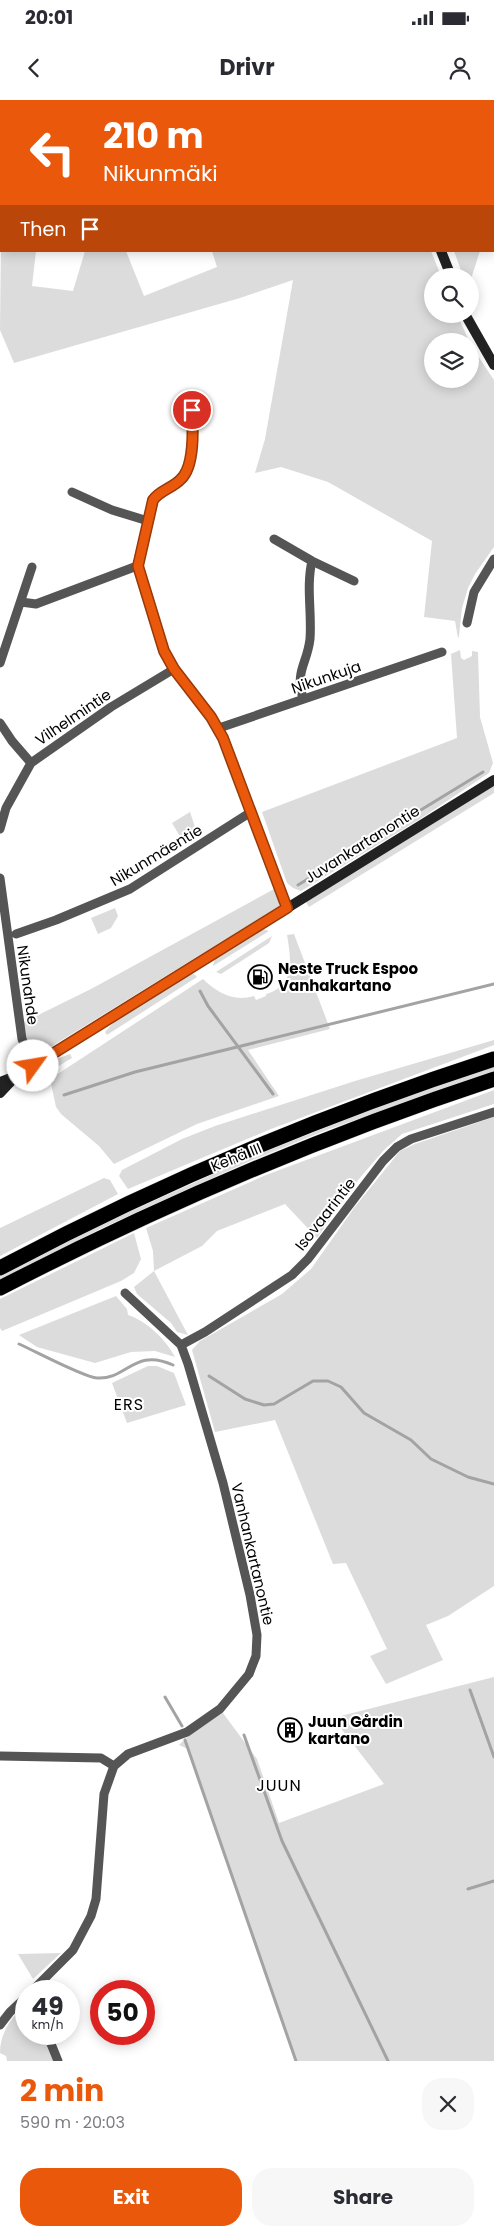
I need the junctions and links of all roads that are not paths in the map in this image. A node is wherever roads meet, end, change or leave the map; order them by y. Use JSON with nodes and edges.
{"nodes":[{"id":1,"x":441,"y":252,"type":"edge"},
{"id":2,"x":448,"y":268,"type":"edge"},
{"id":3,"x":471,"y":323,"type":"edge"},
{"id":4,"x":494,"y":365,"type":"edge"},
{"id":5,"x":192,"y":410,"type":"dead end"},
{"id":6,"x":72,"y":492,"type":"dead end"},
{"id":7,"x":148,"y":521,"type":"junction"},
{"id":8,"x":274,"y":539,"type":"dead end"},
{"id":9,"x":494,"y":559,"type":"edge"},
{"id":10,"x":312,"y":561,"type":"junction"},
{"id":11,"x":138,"y":566,"type":"junction"},
{"id":12,"x":32,"y":567,"type":"dead end"},
{"id":13,"x":354,"y":581,"type":"dead end"},
{"id":14,"x":21,"y":602,"type":"junction"},
{"id":15,"x":467,"y":623,"type":"dead end"},
{"id":16,"x":442,"y":652,"type":"dead end"},
{"id":17,"x":0,"y":663,"type":"edge"},
{"id":18,"x":174,"y":669,"type":"junction"},
{"id":19,"x":303,"y":699,"type":"junction"},
{"id":20,"x":0,"y":723,"type":"edge"},
{"id":21,"x":218,"y":728,"type":"junction"},
{"id":22,"x":31,"y":763,"type":"junction"},
{"id":23,"x":494,"y":780,"type":"edge"},
{"id":24,"x":251,"y":812,"type":"junction"},
{"id":25,"x":0,"y":829,"type":"edge"},
{"id":26,"x":0,"y":878,"type":"edge"},
{"id":27,"x":287,"y":908,"type":"junction"},
{"id":28,"x":12,"y":934,"type":"junction"},
{"id":29,"x":494,"y":1059,"type":"edge"},
{"id":30,"x":33,"y":1066,"type":"junction"},
{"id":31,"x":16,"y":1076,"type":"junction"},
{"id":32,"x":494,"y":1078,"type":"edge"},
{"id":33,"x":0,"y":1082,"type":"edge"},
{"id":34,"x":0,"y":1092,"type":"edge"},
{"id":35,"x":494,"y":1112,"type":"edge"},
{"id":36,"x":0,"y":1268,"type":"edge"},
{"id":37,"x":0,"y":1288,"type":"edge"},
{"id":38,"x":125,"y":1293,"type":"dead end"},
{"id":39,"x":181,"y":1345,"type":"junction"},
{"id":40,"x":0,"y":1756,"type":"edge"},
{"id":41,"x":114,"y":1766,"type":"junction"},
{"id":42,"x":43,"y":1980,"type":"edge"},
{"id":43,"x":15,"y":2007,"type":"edge"},
{"id":44,"x":0,"y":2025,"type":"edge"},
{"id":45,"x":51,"y":2045,"type":"edge"},
{"id":46,"x":58,"y":2061,"type":"edge"}],
"edges":[{"from":1,"to":2,"type":"main road"},
{"from":3,"to":4,"type":"main road"},
{"from":5,"to":7,"type":"street"},
{"from":6,"to":7,"type":"street"},
{"from":7,"to":11,"type":"street"},
{"from":8,"to":10,"type":"street"},
{"from":9,"to":15,"type":"street"},
{"from":10,"to":13,"type":"street"},
{"from":10,"to":19,"type":"street"},
{"from":11,"to":14,"type":"street"},
{"from":11,"to":18,"type":"street"},
{"from":12,"to":14,"type":"street"},
{"from":14,"to":17,"type":"street"},
{"from":16,"to":19,"type":"street","name":"Nikunkuja"},
{"from":18,"to":21,"type":"street"},
{"from":18,"to":22,"type":"street","name":"Vilhelmintie"},
{"from":19,"to":21,"type":"street","name":"Nikunkuja"},
{"from":20,"to":22,"type":"street","name":"Vilhelmintie"},
{"from":21,"to":24,"type":"street"},
{"from":22,"to":25,"type":"street"},
{"from":23,"to":27,"type":"main road","name":"Juvankartanontie"},
{"from":24,"to":27,"type":"street"},
{"from":24,"to":28,"type":"street","name":"Nikunmäentie"},
{"from":26,"to":28,"type":"street","name":"Nikunahde"},
{"from":27,"to":30,"type":"main road","name":"Juvankartanontie"},
{"from":28,"to":30,"type":"street","name":"Nikunahde"},
{"from":29,"to":36,"type":"highway","name":"Kehä III"},
{"from":30,"to":31,"type":"main road","name":"Juvankartanontie"},
{"from":31,"to":33,"type":"main road","name":"Juvankartanontie"},
{"from":31,"to":34,"type":"main road","name":"Juvankartanontie"},
{"from":32,"to":37,"type":"highway","name":"Kehä III"},
{"from":35,"to":39,"type":"street","name":"Isovaarintie"},
{"from":38,"to":39,"type":"street"},
{"from":39,"to":41,"type":"street","name":"Vanhankartanontie"},
{"from":40,"to":41,"type":"street"},
{"from":41,"to":42,"type":"street"},
{"from":43,"to":44,"type":"street"},
{"from":45,"to":46,"type":"street"}]}
